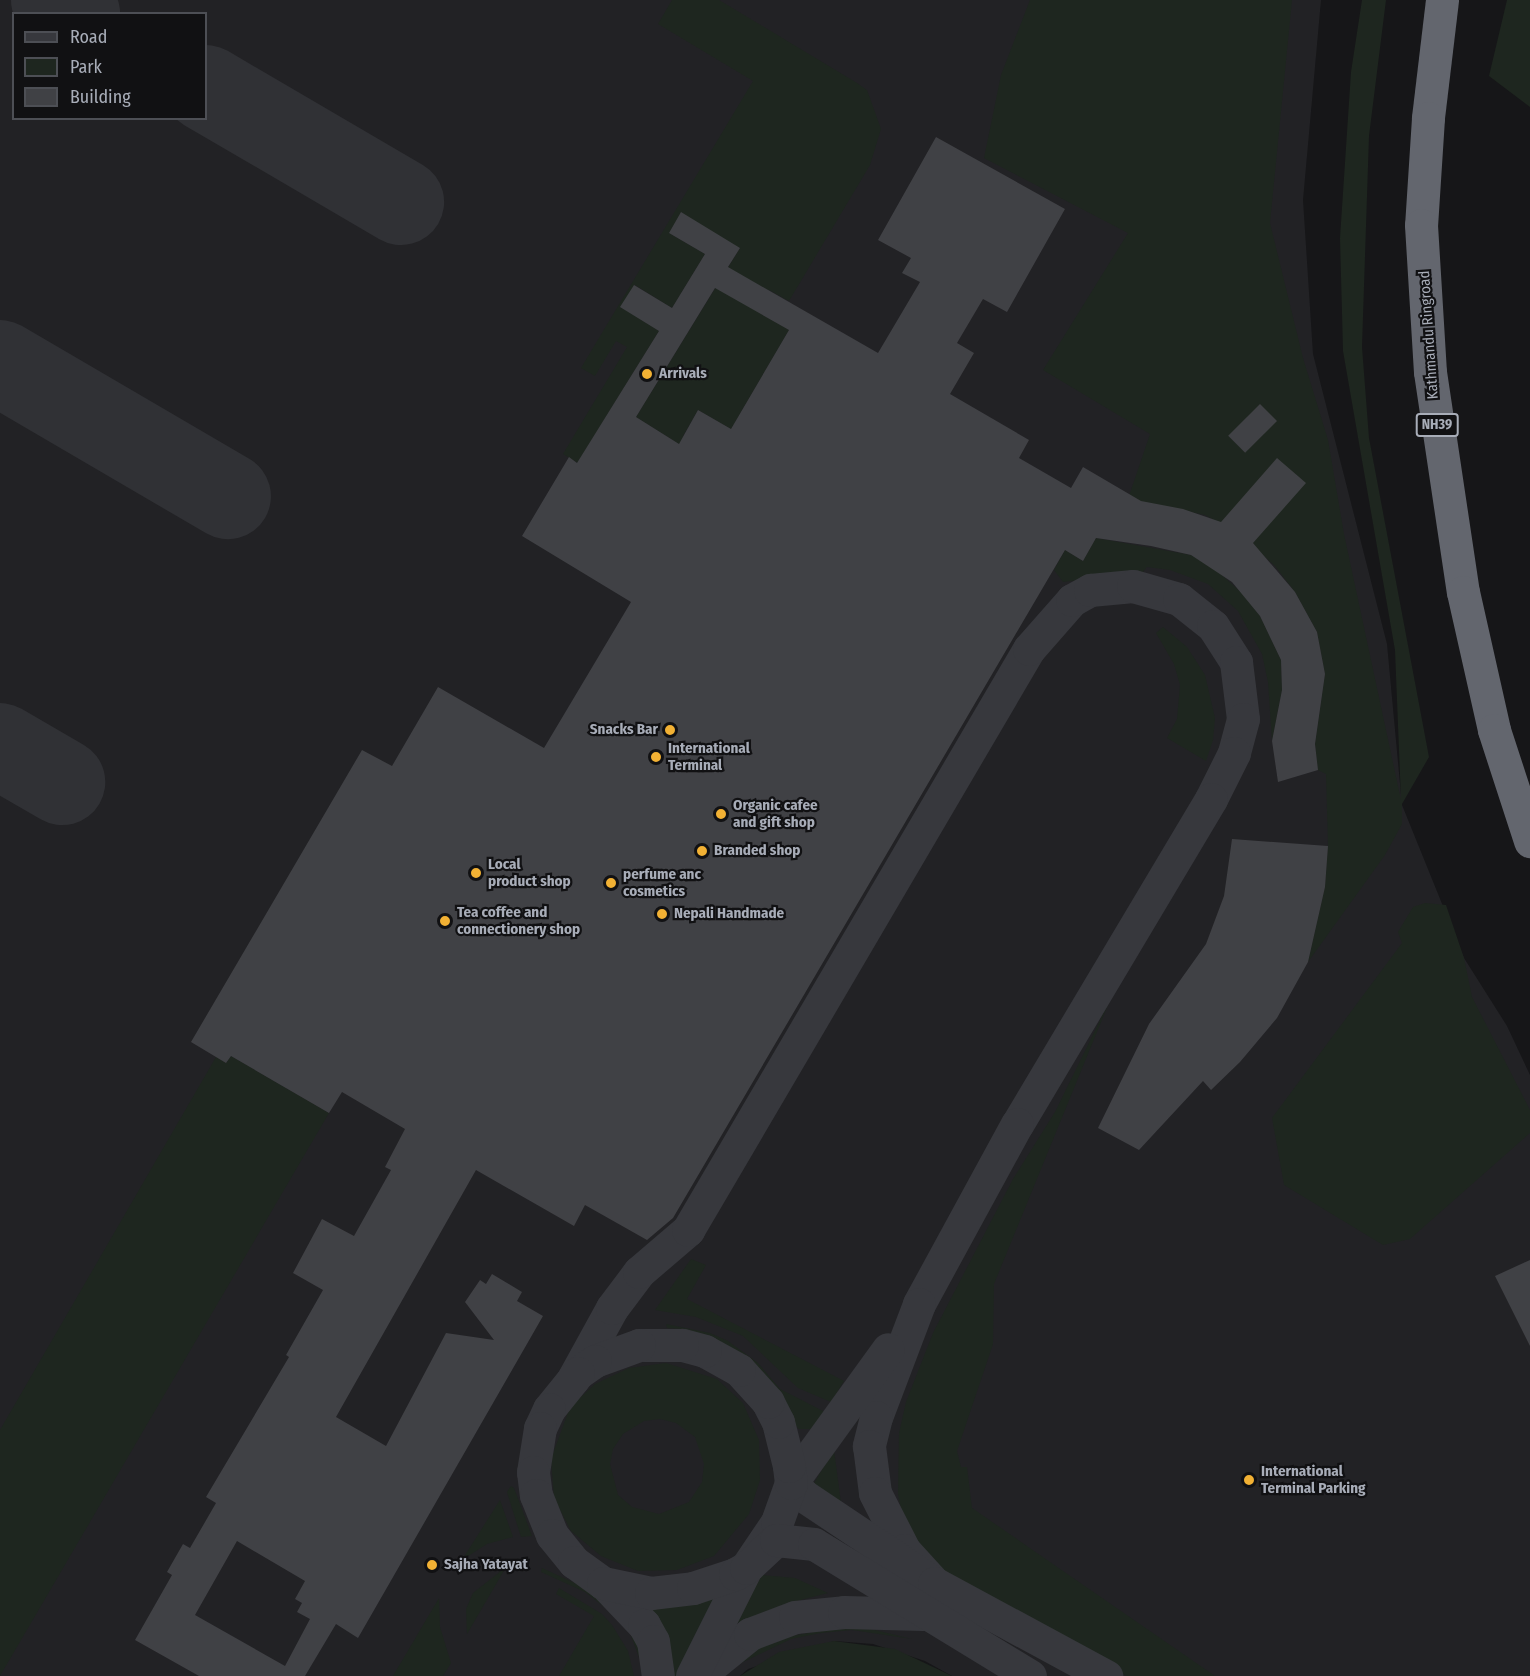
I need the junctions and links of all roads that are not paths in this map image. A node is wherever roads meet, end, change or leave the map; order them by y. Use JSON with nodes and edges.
{"nodes":[{"id":1,"x":1442,"y":0,"type":"edge"},
{"id":2,"x":1530,"y":841,"type":"edge"},
{"id":3,"x":920,"y":1304,"type":"junction"},
{"id":4,"x":573,"y":1379,"type":"junction"},
{"id":5,"x":790,"y":1483,"type":"junction"},
{"id":6,"x":746,"y":1568,"type":"junction"},
{"id":7,"x":603,"y":1583,"type":"junction"},
{"id":8,"x":934,"y":1584,"type":"junction"},
{"id":9,"x":923,"y":1614,"type":"junction"},
{"id":10,"x":658,"y":1676,"type":"edge"},
{"id":11,"x":692,"y":1676,"type":"edge"},
{"id":12,"x":699,"y":1676,"type":"edge"},
{"id":13,"x":1030,"y":1676,"type":"edge"},
{"id":14,"x":1106,"y":1676,"type":"edge"}],
"edges":[{"from":1,"to":2,"type":"highway","name":"Kathmandu Ringroad","number":"NH39"},
{"from":3,"to":4,"type":"street"},
{"from":3,"to":5,"type":"street"},
{"from":3,"to":8,"type":"street"},
{"from":4,"to":5,"type":"street"},
{"from":4,"to":7,"type":"street"},
{"from":5,"to":6,"type":"street"},
{"from":5,"to":8,"type":"street"},
{"from":6,"to":7,"type":"street"},
{"from":6,"to":9,"type":"street"},
{"from":6,"to":11,"type":"street"},
{"from":7,"to":10,"type":"street"},
{"from":8,"to":14,"type":"street"},
{"from":9,"to":12,"type":"street"},
{"from":9,"to":13,"type":"street"}]}
